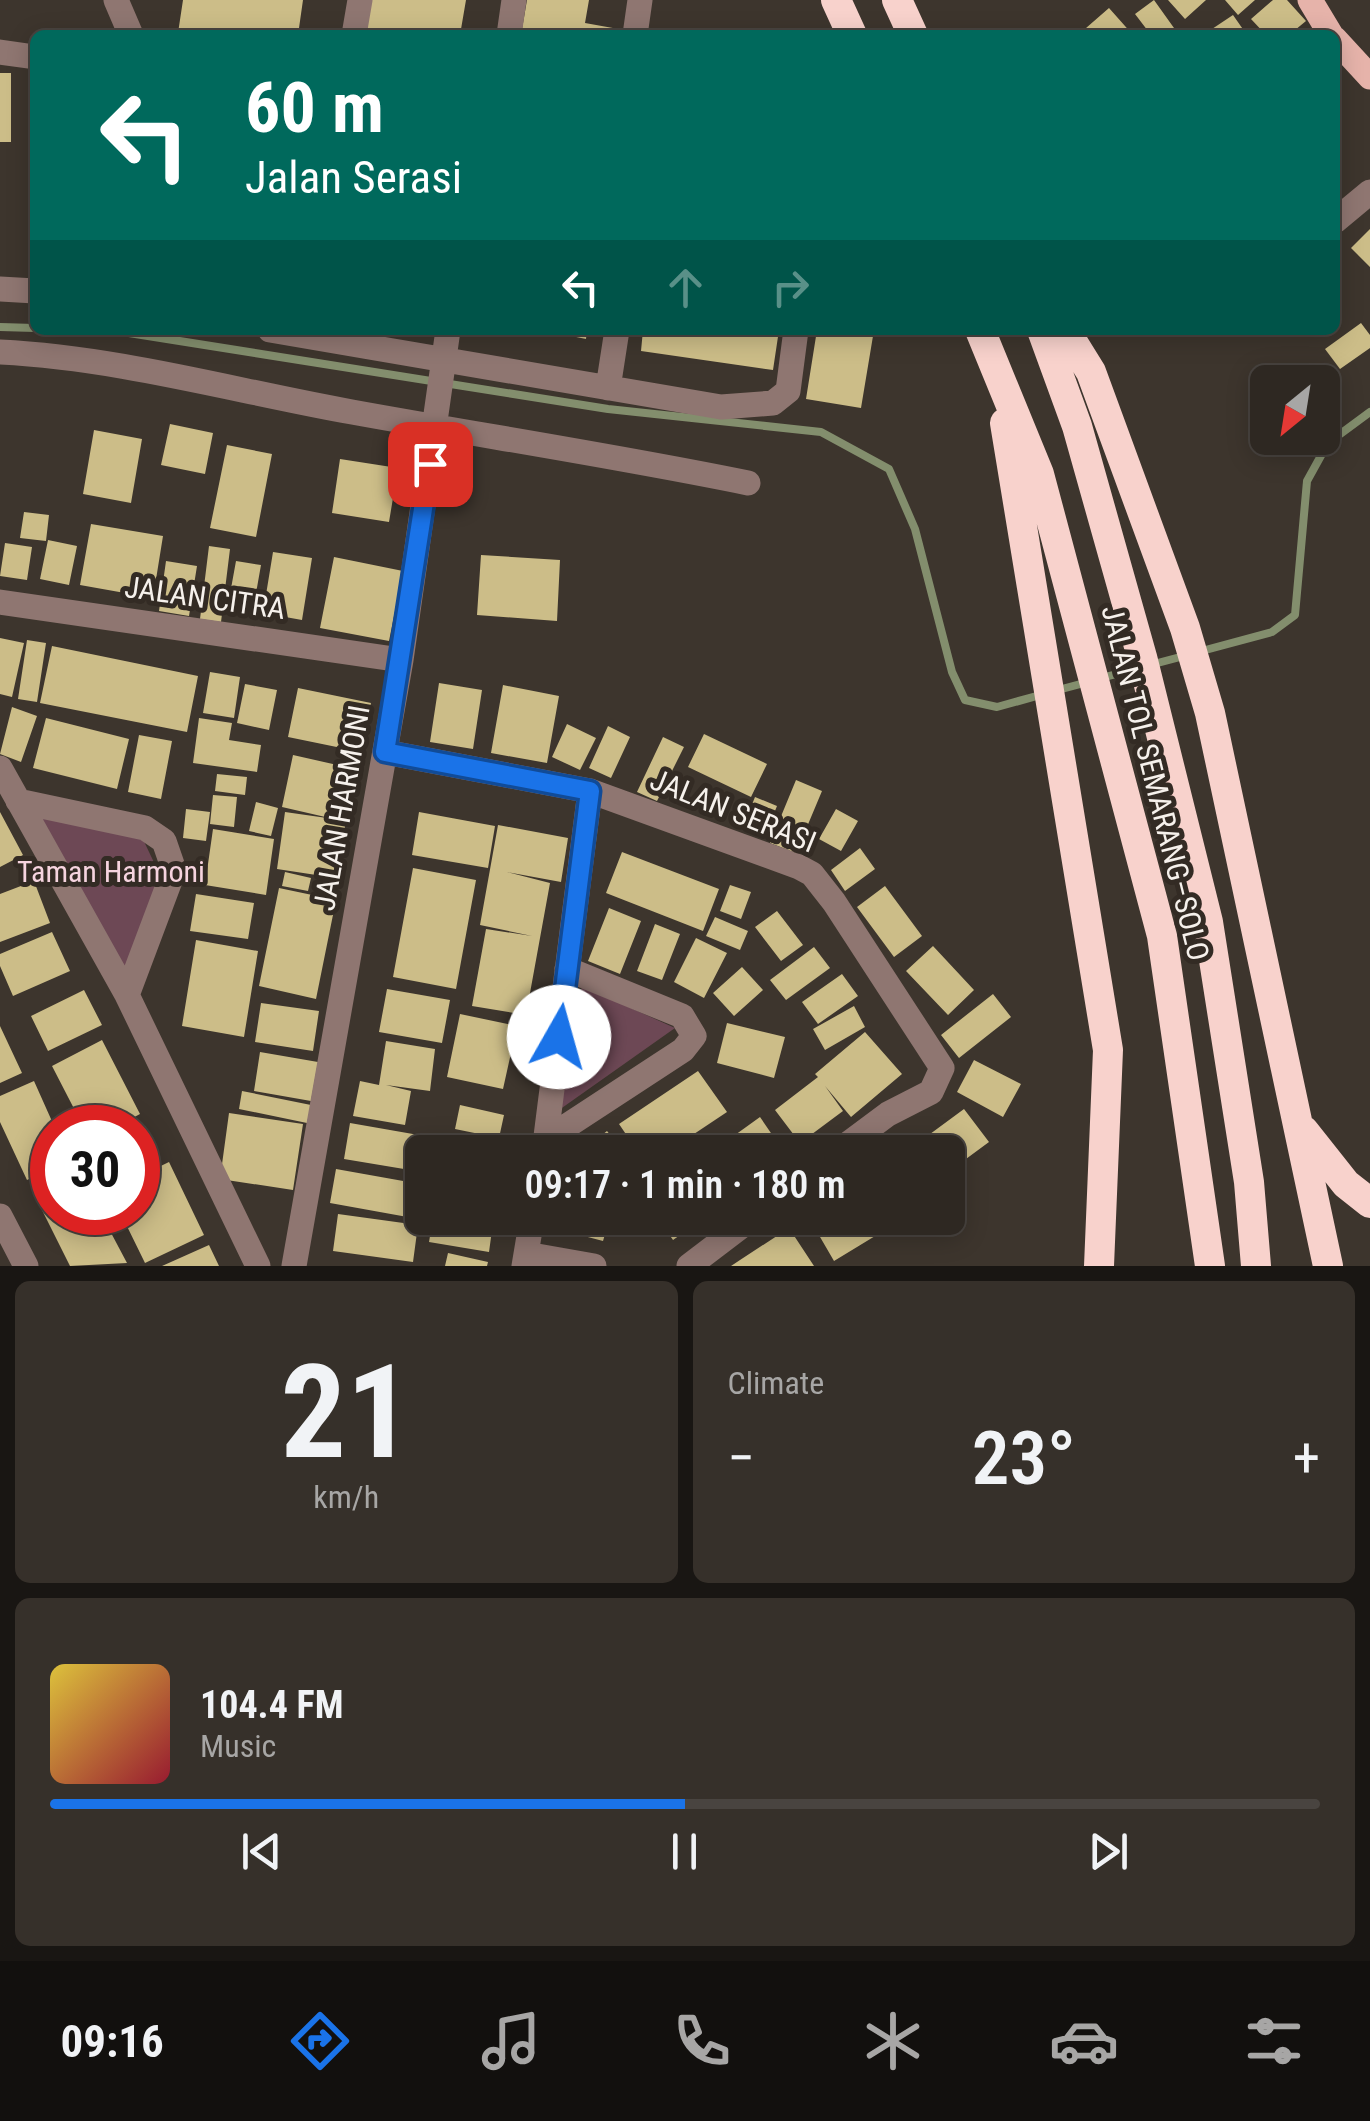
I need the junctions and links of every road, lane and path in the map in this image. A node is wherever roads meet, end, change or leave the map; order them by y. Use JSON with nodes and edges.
{"nodes":[{"id":1,"x":116,"y":0,"type":"edge"},
{"id":2,"x":139,"y":0,"type":"edge"},
{"id":3,"x":360,"y":0,"type":"edge"},
{"id":4,"x":514,"y":0,"type":"edge"},
{"id":5,"x":640,"y":0,"type":"edge"},
{"id":6,"x":836,"y":0,"type":"edge"},
{"id":7,"x":897,"y":0,"type":"edge"},
{"id":8,"x":1310,"y":0,"type":"edge"},
{"id":9,"x":130,"y":30,"type":"edge"},
{"id":10,"x":355,"y":30,"type":"edge"},
{"id":11,"x":509,"y":30,"type":"edge"},
{"id":12,"x":637,"y":30,"type":"edge"},
{"id":13,"x":850,"y":30,"type":"edge"},
{"id":14,"x":911,"y":30,"type":"edge"},
{"id":15,"x":1329,"y":30,"type":"edge"},
{"id":16,"x":1340,"y":45,"type":"edge"},
{"id":17,"x":0,"y":52,"type":"edge"},
{"id":18,"x":30,"y":56,"type":"edge"},
{"id":19,"x":1370,"y":78,"type":"edge"},
{"id":20,"x":1370,"y":192,"type":"edge"},
{"id":21,"x":1340,"y":217,"type":"edge"},
{"id":22,"x":0,"y":289,"type":"edge"},
{"id":23,"x":30,"y":291,"type":"edge"},
{"id":24,"x":296,"y":335,"type":"edge"},
{"id":25,"x":447,"y":335,"type":"edge"},
{"id":26,"x":616,"y":335,"type":"edge"},
{"id":27,"x":795,"y":335,"type":"edge"},
{"id":28,"x":982,"y":335,"type":"edge"},
{"id":29,"x":1044,"y":335,"type":"edge"},
{"id":30,"x":1068,"y":335,"type":"edge"},
{"id":31,"x":0,"y":352,"type":"edge"},
{"id":32,"x":443,"y":363,"type":"junction"},
{"id":33,"x":996,"y":369,"type":"junction"},
{"id":34,"x":608,"y":388,"type":"junction"},
{"id":35,"x":436,"y":418,"type":"junction"},
{"id":36,"x":748,"y":483,"type":"dead end"},
{"id":37,"x":0,"y":602,"type":"edge"},
{"id":38,"x":402,"y":660,"type":"junction"},
{"id":39,"x":385,"y":752,"type":"junction"},
{"id":40,"x":0,"y":768,"type":"edge"},
{"id":41,"x":590,"y":791,"type":"junction"},
{"id":42,"x":18,"y":801,"type":"junction"},
{"id":43,"x":567,"y":969,"type":"junction"},
{"id":44,"x":127,"y":994,"type":"junction"},
{"id":45,"x":1299,"y":1125,"type":"junction"},
{"id":46,"x":546,"y":1135,"type":"edge"},
{"id":47,"x":561,"y":1135,"type":"edge"},
{"id":48,"x":860,"y":1135,"type":"edge"},
{"id":49,"x":1370,"y":1203,"type":"edge"},
{"id":50,"x":0,"y":1216,"type":"edge"},
{"id":51,"x":529,"y":1235,"type":"edge"},
{"id":52,"x":730,"y":1235,"type":"edge"},
{"id":53,"x":524,"y":1260,"type":"edge"},
{"id":54,"x":26,"y":1266,"type":"edge"},
{"id":55,"x":258,"y":1266,"type":"edge"},
{"id":56,"x":294,"y":1266,"type":"edge"},
{"id":57,"x":594,"y":1266,"type":"edge"},
{"id":58,"x":689,"y":1266,"type":"edge"},
{"id":59,"x":1099,"y":1266,"type":"edge"},
{"id":60,"x":1210,"y":1266,"type":"edge"},
{"id":61,"x":1256,"y":1266,"type":"edge"},
{"id":62,"x":1328,"y":1266,"type":"edge"}],
"edges":[{"from":1,"to":9,"type":"street"},
{"from":2,"to":9,"type":"street"},
{"from":3,"to":10,"type":"street"},
{"from":4,"to":11,"type":"street"},
{"from":5,"to":12,"type":"street"},
{"from":6,"to":13,"type":"highway"},
{"from":7,"to":14,"type":"highway"},
{"from":8,"to":15,"type":"main road"},
{"from":16,"to":19,"type":"main road"},
{"from":17,"to":18,"type":"street"},
{"from":20,"to":21,"type":"street"},
{"from":22,"to":23,"type":"street"},
{"from":24,"to":32,"type":"street"},
{"from":25,"to":32,"type":"street","name":"JALAN HARMONI"},
{"from":26,"to":34,"type":"street"},
{"from":27,"to":34,"type":"street"},
{"from":28,"to":33,"type":"highway","name":"JALAN TOL SEMARANG–SOLO"},
{"from":29,"to":61,"type":"highway","name":"JALAN TOL SEMARANG–SOLO"},
{"from":30,"to":45,"type":"highway"},
{"from":31,"to":35,"type":"street"},
{"from":32,"to":34,"type":"street"},
{"from":32,"to":35,"type":"street","name":"JALAN HARMONI"},
{"from":33,"to":59,"type":"highway"},
{"from":33,"to":60,"type":"highway","name":"JALAN TOL SEMARANG–SOLO"},
{"from":35,"to":36,"type":"street"},
{"from":35,"to":38,"type":"street","name":"JALAN HARMONI"},
{"from":37,"to":38,"type":"street","name":"JALAN CITRA"},
{"from":38,"to":39,"type":"street","name":"JALAN HARMONI"},
{"from":39,"to":41,"type":"street","name":"JALAN SERASI"},
{"from":39,"to":56,"type":"street","name":"JALAN HARMONI"},
{"from":40,"to":42,"type":"street"},
{"from":41,"to":43,"type":"street"},
{"from":41,"to":48,"type":"street","name":"JALAN SERASI"},
{"from":42,"to":44,"type":"street"},
{"from":42,"to":44,"type":"street"},
{"from":43,"to":46,"type":"street"},
{"from":43,"to":47,"type":"street"},
{"from":44,"to":55,"type":"street"},
{"from":45,"to":49,"type":"highway"},
{"from":45,"to":62,"type":"highway"},
{"from":50,"to":54,"type":"street"},
{"from":51,"to":53,"type":"street"},
{"from":52,"to":58,"type":"street"},
{"from":53,"to":57,"type":"street"}]}
